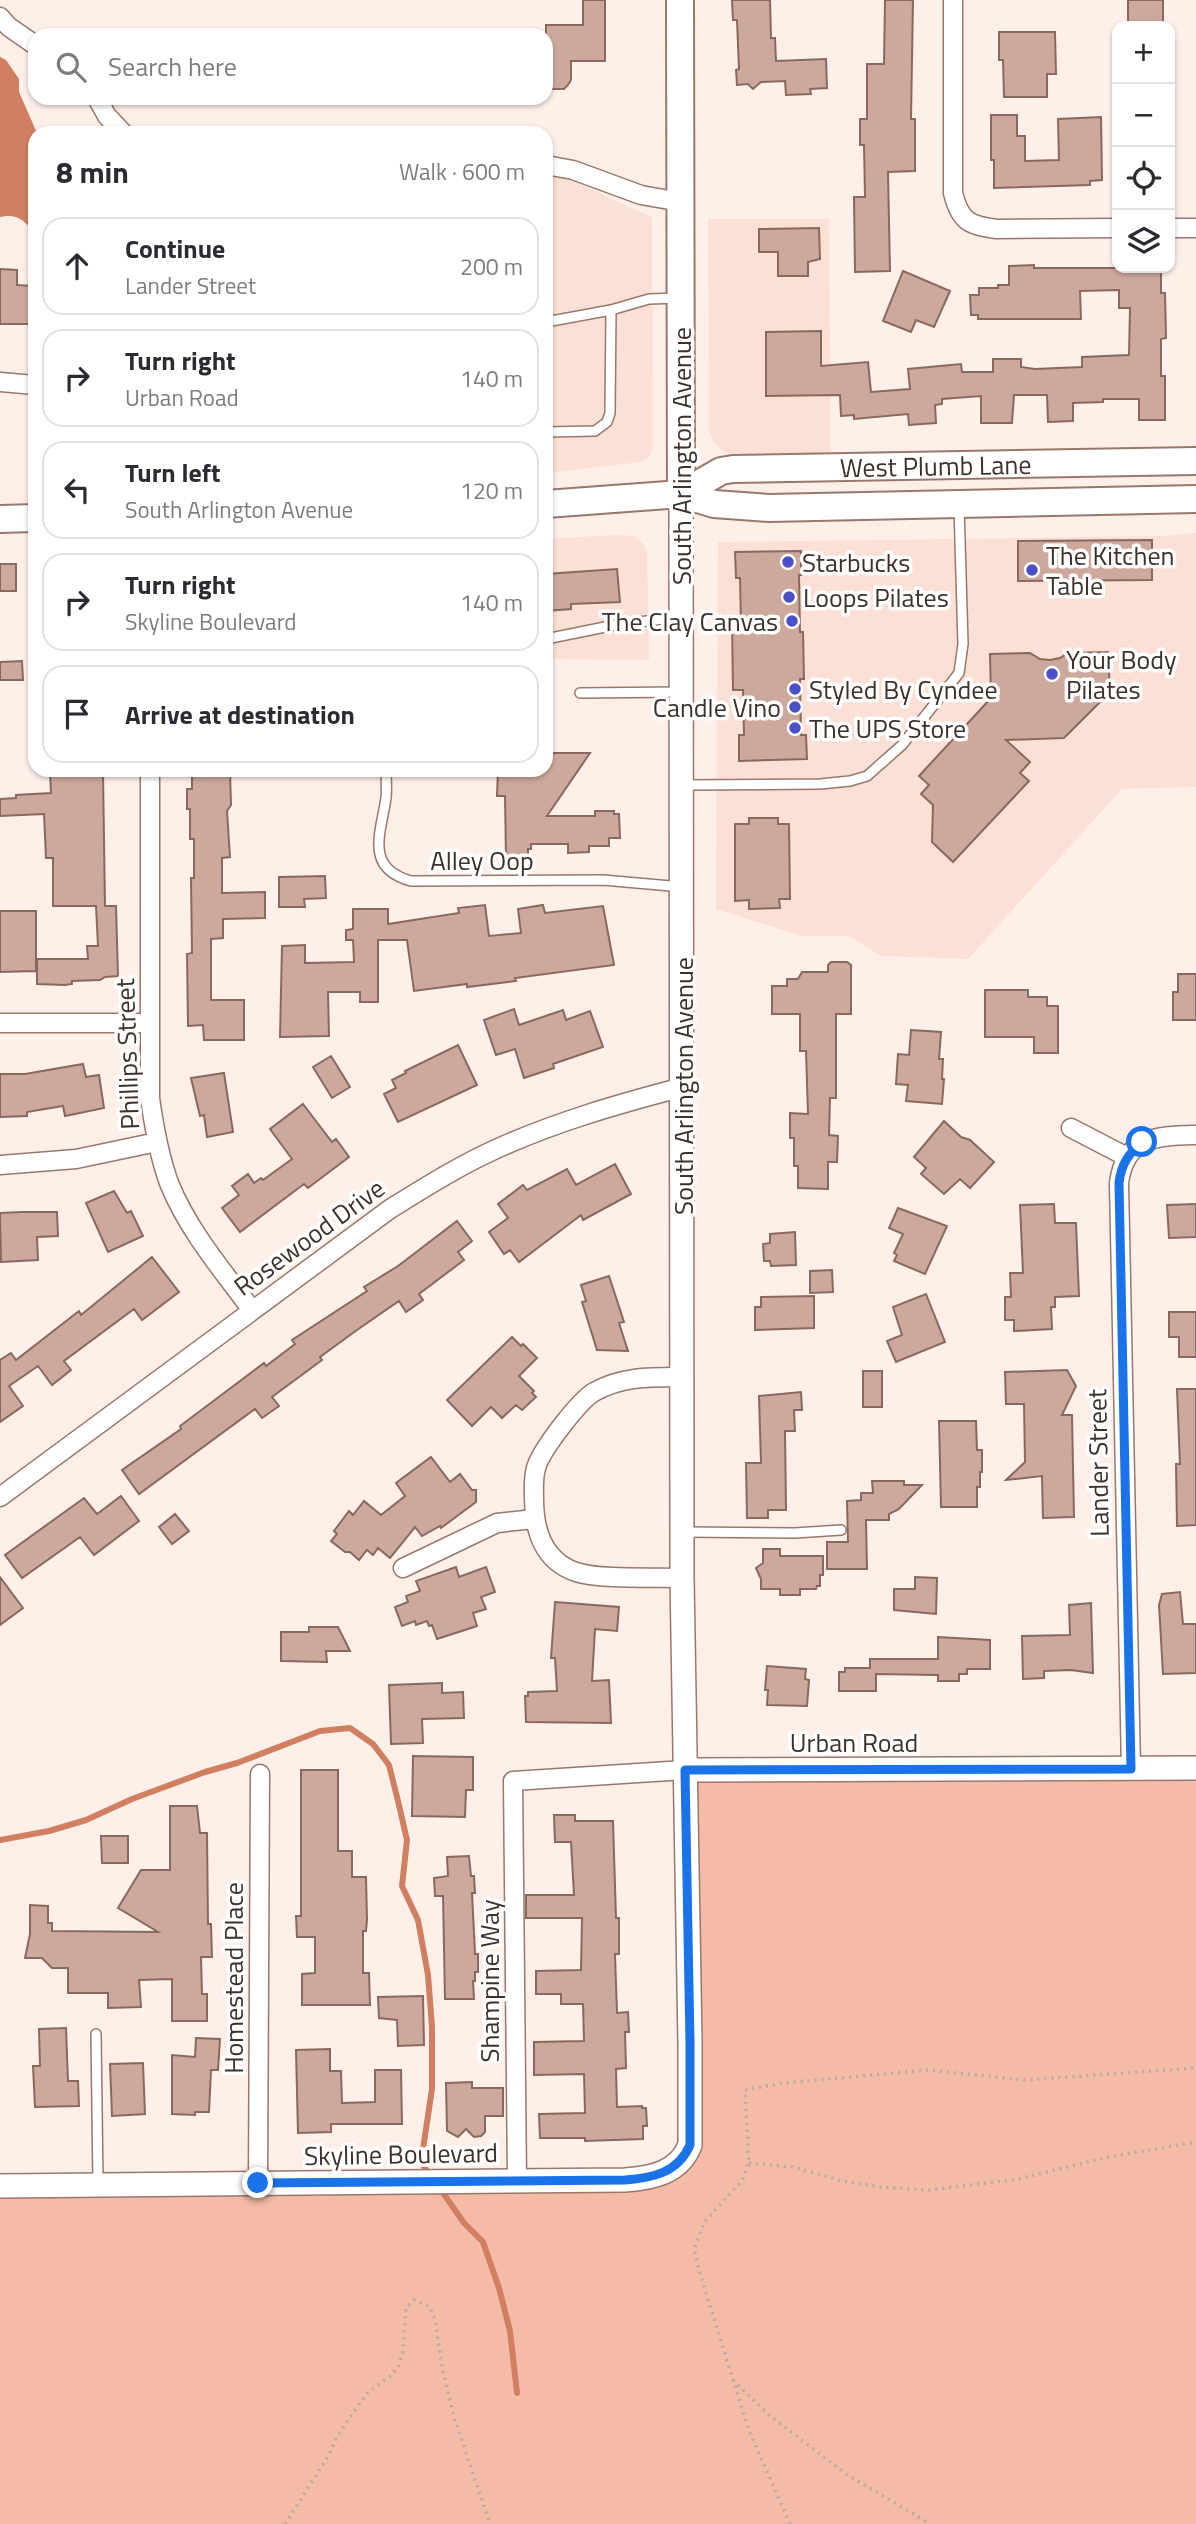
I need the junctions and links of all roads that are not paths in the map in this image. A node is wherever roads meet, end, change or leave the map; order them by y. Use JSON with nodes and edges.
{"nodes":[{"id":1,"x":680,"y":0,"type":"edge"},
{"id":2,"x":953,"y":0,"type":"edge"},
{"id":3,"x":0,"y":17,"type":"edge"},
{"id":4,"x":28,"y":40,"type":"edge"},
{"id":5,"x":101,"y":105,"type":"edge"},
{"id":6,"x":116,"y":126,"type":"edge"},
{"id":7,"x":553,"y":166,"type":"edge"},
{"id":8,"x":681,"y":202,"type":"junction"},
{"id":9,"x":1112,"y":228,"type":"edge"},
{"id":10,"x":1175,"y":228,"type":"edge"},
{"id":11,"x":1196,"y":228,"type":"edge"},
{"id":12,"x":681,"y":298,"type":"junction"},
{"id":13,"x":611,"y":310,"type":"junction"},
{"id":14,"x":553,"y":321,"type":"edge"},
{"id":15,"x":0,"y":382,"type":"edge"},
{"id":16,"x":28,"y":384,"type":"edge"},
{"id":17,"x":553,"y":432,"type":"edge"},
{"id":18,"x":1196,"y":461,"type":"edge"},
{"id":19,"x":681,"y":494,"type":"junction"},
{"id":20,"x":1196,"y":499,"type":"edge"},
{"id":21,"x":553,"y":503,"type":"edge"},
{"id":22,"x":959,"y":504,"type":"junction"},
{"id":23,"x":28,"y":518,"type":"edge"},
{"id":24,"x":0,"y":519,"type":"edge"},
{"id":25,"x":681,"y":617,"type":"junction"},
{"id":26,"x":553,"y":638,"type":"edge"},
{"id":27,"x":682,"y":692,"type":"junction"},
{"id":28,"x":580,"y":693,"type":"dead end"},
{"id":29,"x":150,"y":777,"type":"edge"},
{"id":30,"x":386,"y":777,"type":"edge"},
{"id":31,"x":682,"y":785,"type":"junction"},
{"id":32,"x":682,"y":887,"type":"junction"},
{"id":33,"x":0,"y":1023,"type":"edge"},
{"id":34,"x":150,"y":1023,"type":"junction"},
{"id":35,"x":683,"y":1087,"type":"junction"},
{"id":36,"x":1071,"y":1128,"type":"dead end"},
{"id":37,"x":1196,"y":1135,"type":"edge"},
{"id":38,"x":157,"y":1142,"type":"junction"},
{"id":39,"x":1127,"y":1157,"type":"junction"},
{"id":40,"x":0,"y":1165,"type":"edge"},
{"id":41,"x":252,"y":1310,"type":"junction"},
{"id":42,"x":682,"y":1377,"type":"junction"},
{"id":43,"x":0,"y":1497,"type":"edge"},
{"id":44,"x":534,"y":1519,"type":"junction"},
{"id":45,"x":841,"y":1530,"type":"dead end"},
{"id":46,"x":682,"y":1532,"type":"junction"},
{"id":47,"x":403,"y":1568,"type":"dead end"},
{"id":48,"x":682,"y":1578,"type":"junction"},
{"id":49,"x":1196,"y":1768,"type":"edge"},
{"id":50,"x":1131,"y":1769,"type":"junction"},
{"id":51,"x":685,"y":1770,"type":"junction"},
{"id":52,"x":260,"y":1774,"type":"dead end"},
{"id":53,"x":513,"y":1781,"type":"joint"},
{"id":54,"x":96,"y":2034,"type":"dead end"},
{"id":55,"x":674,"y":2167,"type":"joint"},
{"id":56,"x":517,"y":2181,"type":"junction"},
{"id":57,"x":258,"y":2183,"type":"junction"},
{"id":58,"x":98,"y":2185,"type":"junction"},
{"id":59,"x":0,"y":2186,"type":"edge"}],
"edges":[{"from":1,"to":8,"type":"main road","name":"South Arlington Avenue"},
{"from":2,"to":9,"type":"street"},
{"from":3,"to":4,"type":"street"},
{"from":5,"to":6,"type":"street"},
{"from":7,"to":8,"type":"street"},
{"from":8,"to":12,"type":"main road","name":"South Arlington Avenue"},
{"from":10,"to":11,"type":"street"},
{"from":12,"to":13,"type":"lane"},
{"from":12,"to":19,"type":"main road","name":"South Arlington Avenue"},
{"from":13,"to":14,"type":"lane"},
{"from":13,"to":17,"type":"lane"},
{"from":15,"to":16,"type":"street"},
{"from":18,"to":19,"type":"main road","name":"West Plumb Lane"},
{"from":19,"to":21,"type":"main road","name":"West Plumb Lane"},
{"from":19,"to":22,"type":"main road","name":"West Plumb Lane"},
{"from":19,"to":25,"type":"street","name":"South Arlington Avenue"},
{"from":20,"to":22,"type":"main road","name":"West Plumb Lane"},
{"from":22,"to":31,"type":"lane"},
{"from":23,"to":24,"type":"main road"},
{"from":25,"to":26,"type":"lane"},
{"from":25,"to":27,"type":"street","name":"South Arlington Avenue"},
{"from":27,"to":28,"type":"lane"},
{"from":27,"to":31,"type":"street","name":"South Arlington Avenue"},
{"from":29,"to":34,"type":"street","name":"Phillips Street"},
{"from":30,"to":32,"type":"lane","name":"Alley Oop"},
{"from":31,"to":32,"type":"street","name":"South Arlington Avenue"},
{"from":32,"to":35,"type":"street","name":"South Arlington Avenue"},
{"from":33,"to":34,"type":"street"},
{"from":34,"to":38,"type":"street","name":"Phillips Street"},
{"from":35,"to":41,"type":"street","name":"Rosewood Drive"},
{"from":35,"to":42,"type":"street","name":"South Arlington Avenue"},
{"from":36,"to":39,"type":"street"},
{"from":37,"to":39,"type":"street"},
{"from":38,"to":40,"type":"street"},
{"from":38,"to":41,"type":"street","name":"Phillips Street"},
{"from":39,"to":50,"type":"street","name":"Lander Street"},
{"from":41,"to":43,"type":"street","name":"Rosewood Drive"},
{"from":42,"to":44,"type":"street"},
{"from":42,"to":46,"type":"street","name":"South Arlington Avenue"},
{"from":44,"to":47,"type":"street"},
{"from":44,"to":48,"type":"street"},
{"from":45,"to":46,"type":"lane"},
{"from":46,"to":48,"type":"street","name":"South Arlington Avenue"},
{"from":48,"to":51,"type":"street","name":"South Arlington Avenue"},
{"from":49,"to":50,"type":"street","name":"Urban Road"},
{"from":50,"to":51,"type":"street","name":"Urban Road"},
{"from":51,"to":53,"type":"street","name":"Urban Road"},
{"from":51,"to":55,"type":"street","name":"South Arlington Avenue"},
{"from":52,"to":57,"type":"street","name":"Homestead Place"},
{"from":53,"to":56,"type":"street","name":"Shampine Way"},
{"from":54,"to":58,"type":"lane"},
{"from":55,"to":56,"type":"street","name":"Skyline Boulevard"},
{"from":56,"to":57,"type":"street","name":"Skyline Boulevard"},
{"from":57,"to":58,"type":"street","name":"Skyline Boulevard"},
{"from":58,"to":59,"type":"street","name":"Skyline Boulevard"}]}
